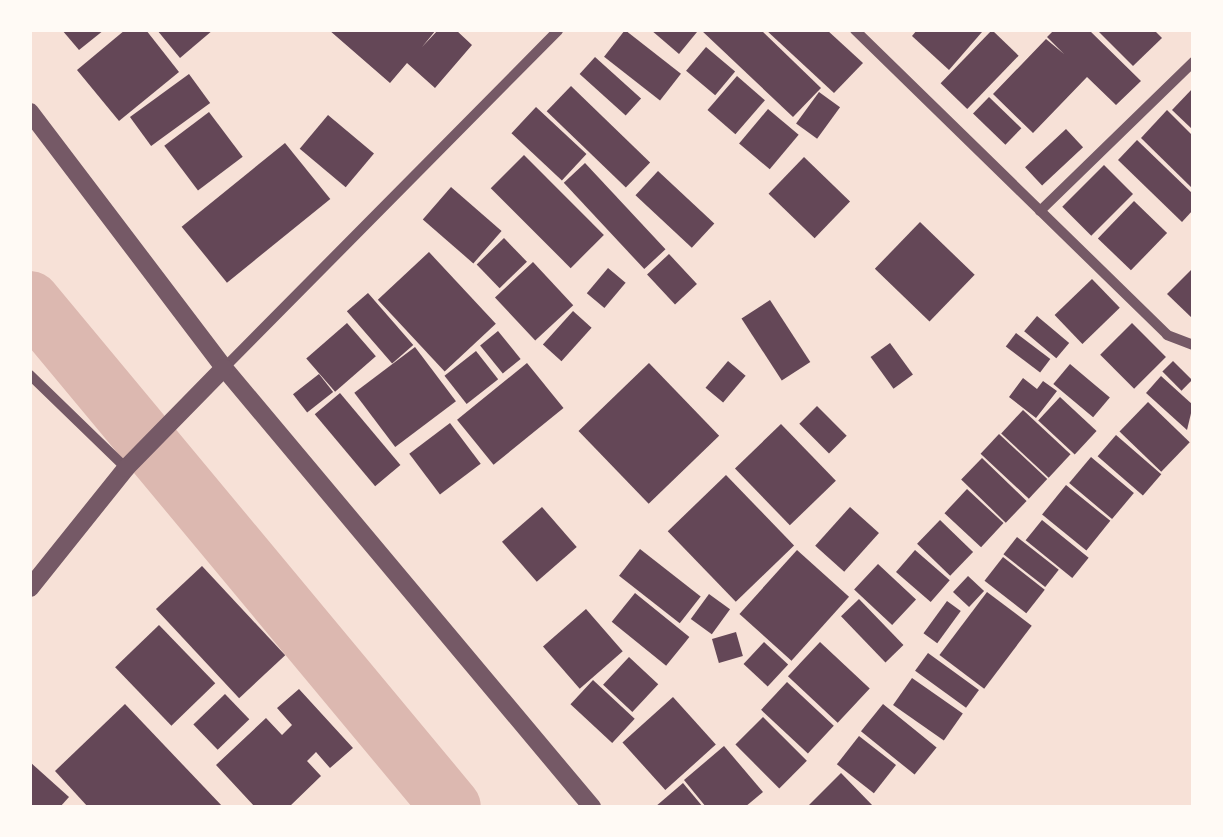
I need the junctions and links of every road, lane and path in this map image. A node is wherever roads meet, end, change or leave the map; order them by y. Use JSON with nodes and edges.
{"nodes":[{"id":1,"x":558,"y":30,"type":"edge"},
{"id":2,"x":855,"y":30,"type":"edge"},
{"id":3,"x":1193,"y":62,"type":"edge"},
{"id":4,"x":30,"y":112,"type":"edge"},
{"id":5,"x":1040,"y":211,"type":"junction"},
{"id":6,"x":1193,"y":345,"type":"edge"},
{"id":7,"x":224,"y":368,"type":"junction"},
{"id":8,"x":30,"y":375,"type":"edge"},
{"id":9,"x":126,"y":468,"type":"junction"},
{"id":10,"x":30,"y":588,"type":"edge"},
{"id":11,"x":592,"y":807,"type":"edge"}],
"edges":[{"from":1,"to":7,"type":"street"},
{"from":2,"to":5,"type":"street"},
{"from":3,"to":5,"type":"street"},
{"from":4,"to":7,"type":"street"},
{"from":5,"to":6,"type":"street"},
{"from":7,"to":9,"type":"street"},
{"from":7,"to":11,"type":"street"},
{"from":8,"to":9,"type":"street"},
{"from":9,"to":10,"type":"street"}]}
